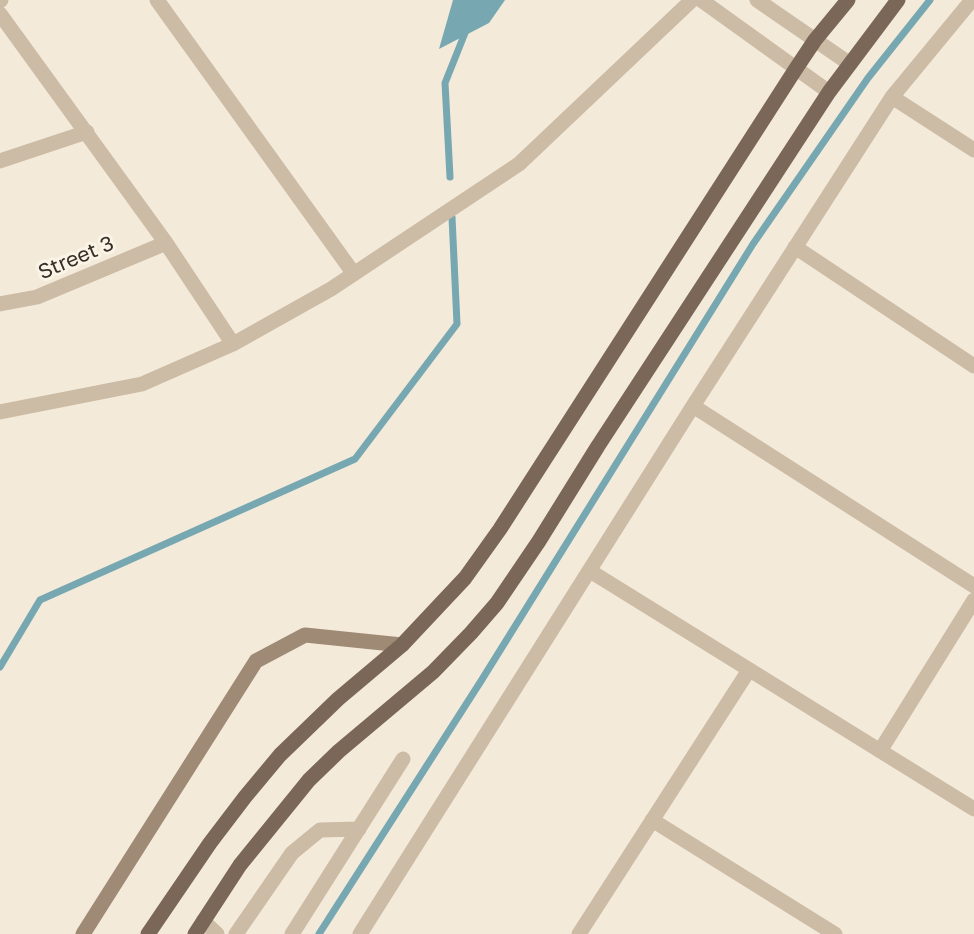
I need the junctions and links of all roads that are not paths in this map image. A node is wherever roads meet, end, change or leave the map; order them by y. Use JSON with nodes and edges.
{"nodes":[{"id":1,"x":157,"y":0,"type":"edge"},
{"id":2,"x":692,"y":0,"type":"edge"},
{"id":3,"x":701,"y":0,"type":"edge"},
{"id":4,"x":757,"y":0,"type":"edge"},
{"id":5,"x":848,"y":0,"type":"edge"},
{"id":6,"x":898,"y":0,"type":"edge"},
{"id":7,"x":972,"y":0,"type":"edge"},
{"id":8,"x":0,"y":14,"type":"edge"},
{"id":9,"x":815,"y":40,"type":"junction"},
{"id":10,"x":850,"y":64,"type":"junction"},
{"id":11,"x":795,"y":70,"type":"junction"},
{"id":12,"x":829,"y":92,"type":"junction"},
{"id":13,"x":892,"y":97,"type":"junction"},
{"id":14,"x":87,"y":132,"type":"junction"},
{"id":15,"x":974,"y":150,"type":"edge"},
{"id":16,"x":0,"y":161,"type":"edge"},
{"id":17,"x":166,"y":243,"type":"junction"},
{"id":18,"x":795,"y":247,"type":"junction"},
{"id":19,"x":354,"y":273,"type":"junction"},
{"id":20,"x":0,"y":304,"type":"edge"},
{"id":21,"x":233,"y":344,"type":"junction"},
{"id":22,"x":974,"y":366,"type":"edge"},
{"id":23,"x":693,"y":406,"type":"junction"},
{"id":24,"x":0,"y":412,"type":"edge"},
{"id":25,"x":590,"y":571,"type":"junction"},
{"id":26,"x":974,"y":586,"type":"edge"},
{"id":27,"x":974,"y":600,"type":"edge"},
{"id":28,"x":402,"y":645,"type":"junction"},
{"id":29,"x":749,"y":670,"type":"junction"},
{"id":30,"x":880,"y":751,"type":"junction"},
{"id":31,"x":403,"y":759,"type":"dead end"},
{"id":32,"x":974,"y":809,"type":"edge"},
{"id":33,"x":652,"y":820,"type":"junction"},
{"id":34,"x":359,"y":829,"type":"junction"},
{"id":35,"x":199,"y":928,"type":"edge"},
{"id":36,"x":83,"y":934,"type":"edge"},
{"id":37,"x":148,"y":934,"type":"edge"},
{"id":38,"x":217,"y":934,"type":"edge"},
{"id":39,"x":236,"y":934,"type":"edge"},
{"id":40,"x":292,"y":934,"type":"edge"},
{"id":41,"x":360,"y":934,"type":"edge"},
{"id":42,"x":579,"y":934,"type":"edge"},
{"id":43,"x":835,"y":934,"type":"edge"}],
"edges":[{"from":1,"to":19,"type":"street"},
{"from":2,"to":19,"type":"street"},
{"from":3,"to":11,"type":"street"},
{"from":4,"to":9,"type":"street"},
{"from":5,"to":9,"type":"main road"},
{"from":6,"to":10,"type":"main road"},
{"from":7,"to":13,"type":"street"},
{"from":8,"to":14,"type":"street"},
{"from":9,"to":10,"type":"street"},
{"from":9,"to":11,"type":"main road"},
{"from":10,"to":12,"type":"main road"},
{"from":11,"to":12,"type":"street"},
{"from":11,"to":28,"type":"main road"},
{"from":12,"to":35,"type":"main road"},
{"from":13,"to":15,"type":"street"},
{"from":13,"to":18,"type":"street"},
{"from":14,"to":16,"type":"street"},
{"from":14,"to":17,"type":"street"},
{"from":17,"to":20,"type":"street","name":"Street 3"},
{"from":17,"to":21,"type":"street"},
{"from":18,"to":22,"type":"street"},
{"from":18,"to":23,"type":"street"},
{"from":19,"to":21,"type":"street"},
{"from":21,"to":24,"type":"street"},
{"from":23,"to":25,"type":"street"},
{"from":23,"to":26,"type":"street"},
{"from":25,"to":29,"type":"street"},
{"from":25,"to":41,"type":"street"},
{"from":27,"to":30,"type":"street"},
{"from":28,"to":36,"type":"street"},
{"from":28,"to":37,"type":"main road"},
{"from":29,"to":30,"type":"street"},
{"from":29,"to":33,"type":"street"},
{"from":30,"to":32,"type":"street"},
{"from":31,"to":34,"type":"street"},
{"from":33,"to":42,"type":"street"},
{"from":33,"to":43,"type":"street"},
{"from":34,"to":39,"type":"street"},
{"from":34,"to":40,"type":"street"},
{"from":35,"to":38,"type":"street"}]}
